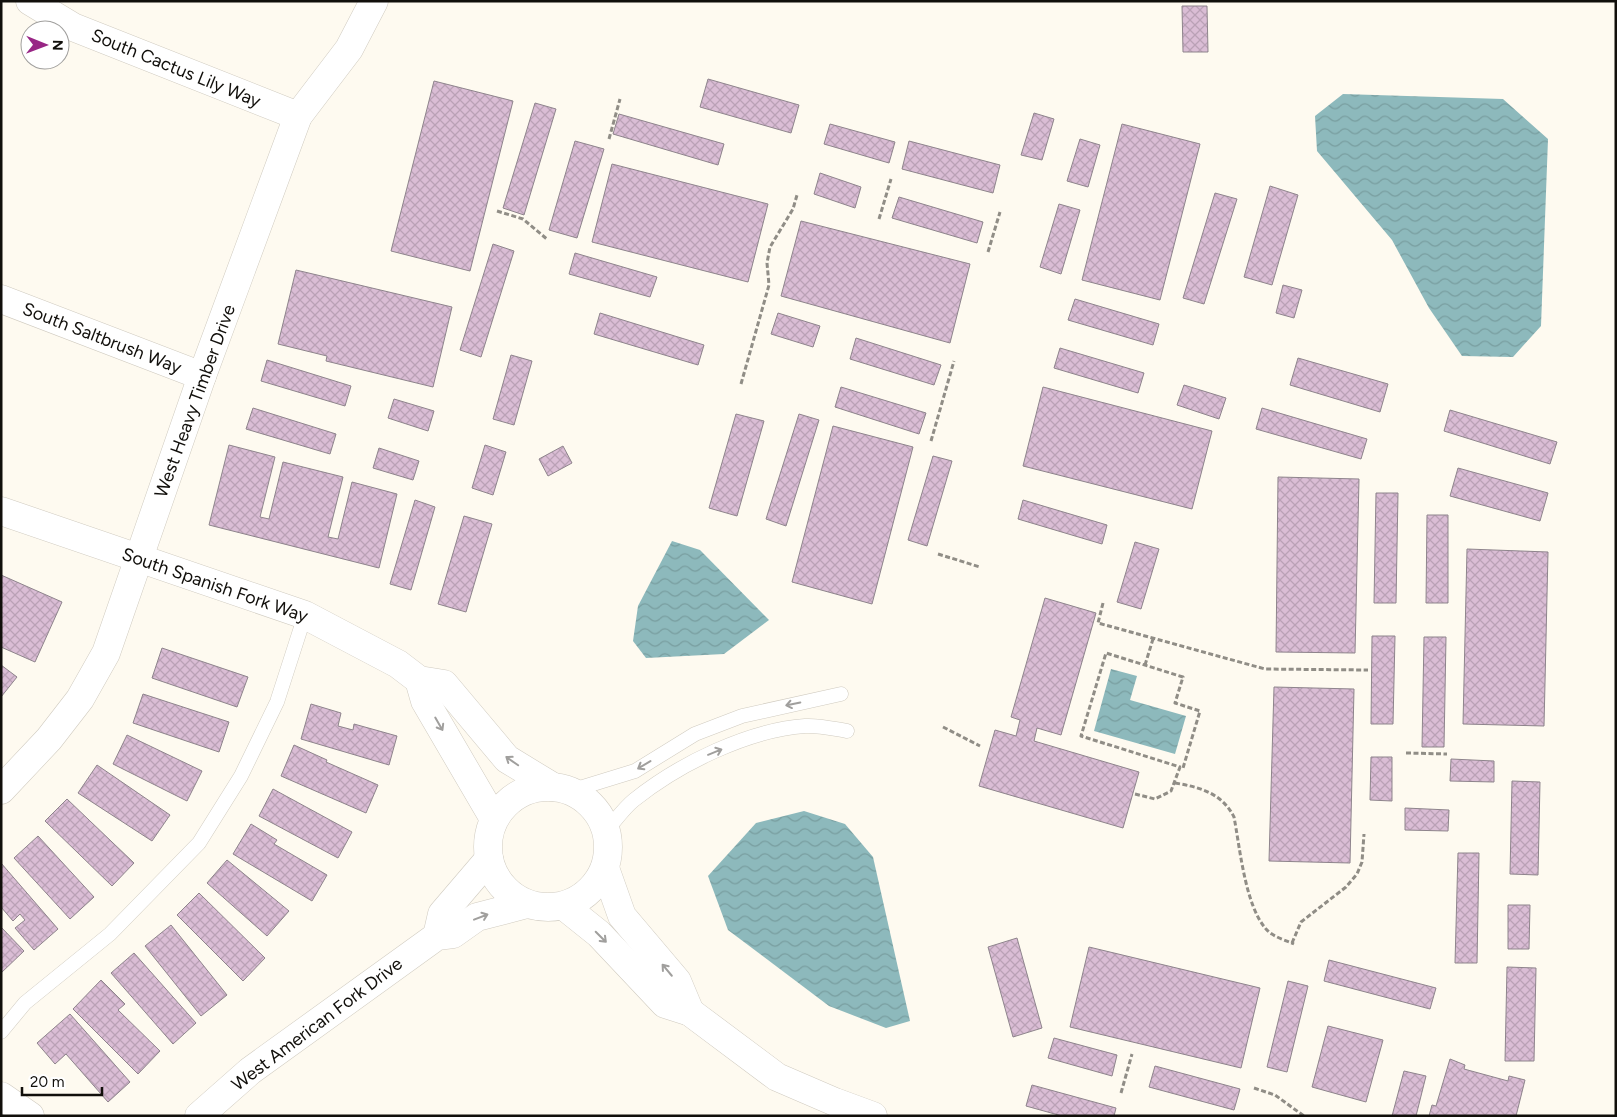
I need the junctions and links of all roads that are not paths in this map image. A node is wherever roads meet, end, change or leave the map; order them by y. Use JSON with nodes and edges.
{"nodes":[{"id":1,"x":30,"y":1,"type":"edge"},
{"id":2,"x":374,"y":1,"type":"edge"},
{"id":3,"x":298,"y":116,"type":"junction"},
{"id":4,"x":1,"y":299,"type":"edge"},
{"id":5,"x":202,"y":376,"type":"junction"},
{"id":6,"x":1,"y":511,"type":"edge"},
{"id":7,"x":139,"y":558,"type":"junction"},
{"id":8,"x":305,"y":615,"type":"junction"},
{"id":9,"x":419,"y":680,"type":"junction"},
{"id":10,"x":841,"y":694,"type":"dead end"},
{"id":11,"x":847,"y":731,"type":"dead end"},
{"id":12,"x":562,"y":789,"type":"junction"},
{"id":13,"x":1,"y":790,"type":"edge"},
{"id":14,"x":494,"y":819,"type":"junction"},
{"id":15,"x":606,"y":832,"type":"junction"},
{"id":16,"x":489,"y":859,"type":"junction"},
{"id":17,"x":605,"y":868,"type":"junction"},
{"id":18,"x":528,"y":904,"type":"junction"},
{"id":19,"x":564,"y":906,"type":"junction"},
{"id":20,"x":437,"y":936,"type":"junction"},
{"id":21,"x":690,"y":1012,"type":"junction"},
{"id":22,"x":1,"y":1032,"type":"edge"},
{"id":23,"x":1,"y":1096,"type":"edge"},
{"id":24,"x":30,"y":1116,"type":"edge"},
{"id":25,"x":199,"y":1116,"type":"edge"},
{"id":26,"x":873,"y":1116,"type":"edge"}],
"edges":[{"from":1,"to":3,"type":"street","name":"South Cactus Lily Way"},
{"from":2,"to":3,"type":"street","name":"West Heavy Timber Drive"},
{"from":3,"to":5,"type":"street","name":"West Heavy Timber Drive"},
{"from":4,"to":5,"type":"street","name":"South Saltbrush Way"},
{"from":5,"to":7,"type":"street","name":"West Heavy Timber Drive"},
{"from":6,"to":7,"type":"street","name":"South Spanish Fork Way"},
{"from":7,"to":8,"type":"street","name":"South Spanish Fork Way"},
{"from":7,"to":13,"type":"street","name":"West Heavy Timber Drive"},
{"from":8,"to":9,"type":"street","name":"South Spanish Fork Way"},
{"from":8,"to":22,"type":"lane"},
{"from":12,"to":9,"type":"street","name":"South Spanish Fork Way","one_way":true},
{"from":9,"to":14,"type":"street","one_way":true},
{"from":10,"to":12,"type":"lane","one_way":true},
{"from":15,"to":11,"type":"lane","one_way":true},
{"from":12,"to":14,"type":"street"},
{"from":12,"to":15,"type":"street"},
{"from":14,"to":16,"type":"street"},
{"from":15,"to":17,"type":"street"},
{"from":16,"to":18,"type":"street"},
{"from":16,"to":20,"type":"street"},
{"from":17,"to":19,"type":"street"},
{"from":21,"to":17,"type":"street","one_way":true},
{"from":18,"to":19,"type":"street"},
{"from":20,"to":18,"type":"street","name":"West American Fork Drive","one_way":true},
{"from":19,"to":21,"type":"street","one_way":true},
{"from":20,"to":25,"type":"street","name":"West American Fork Drive"},
{"from":21,"to":26,"type":"street"},
{"from":23,"to":24,"type":"street"}]}
